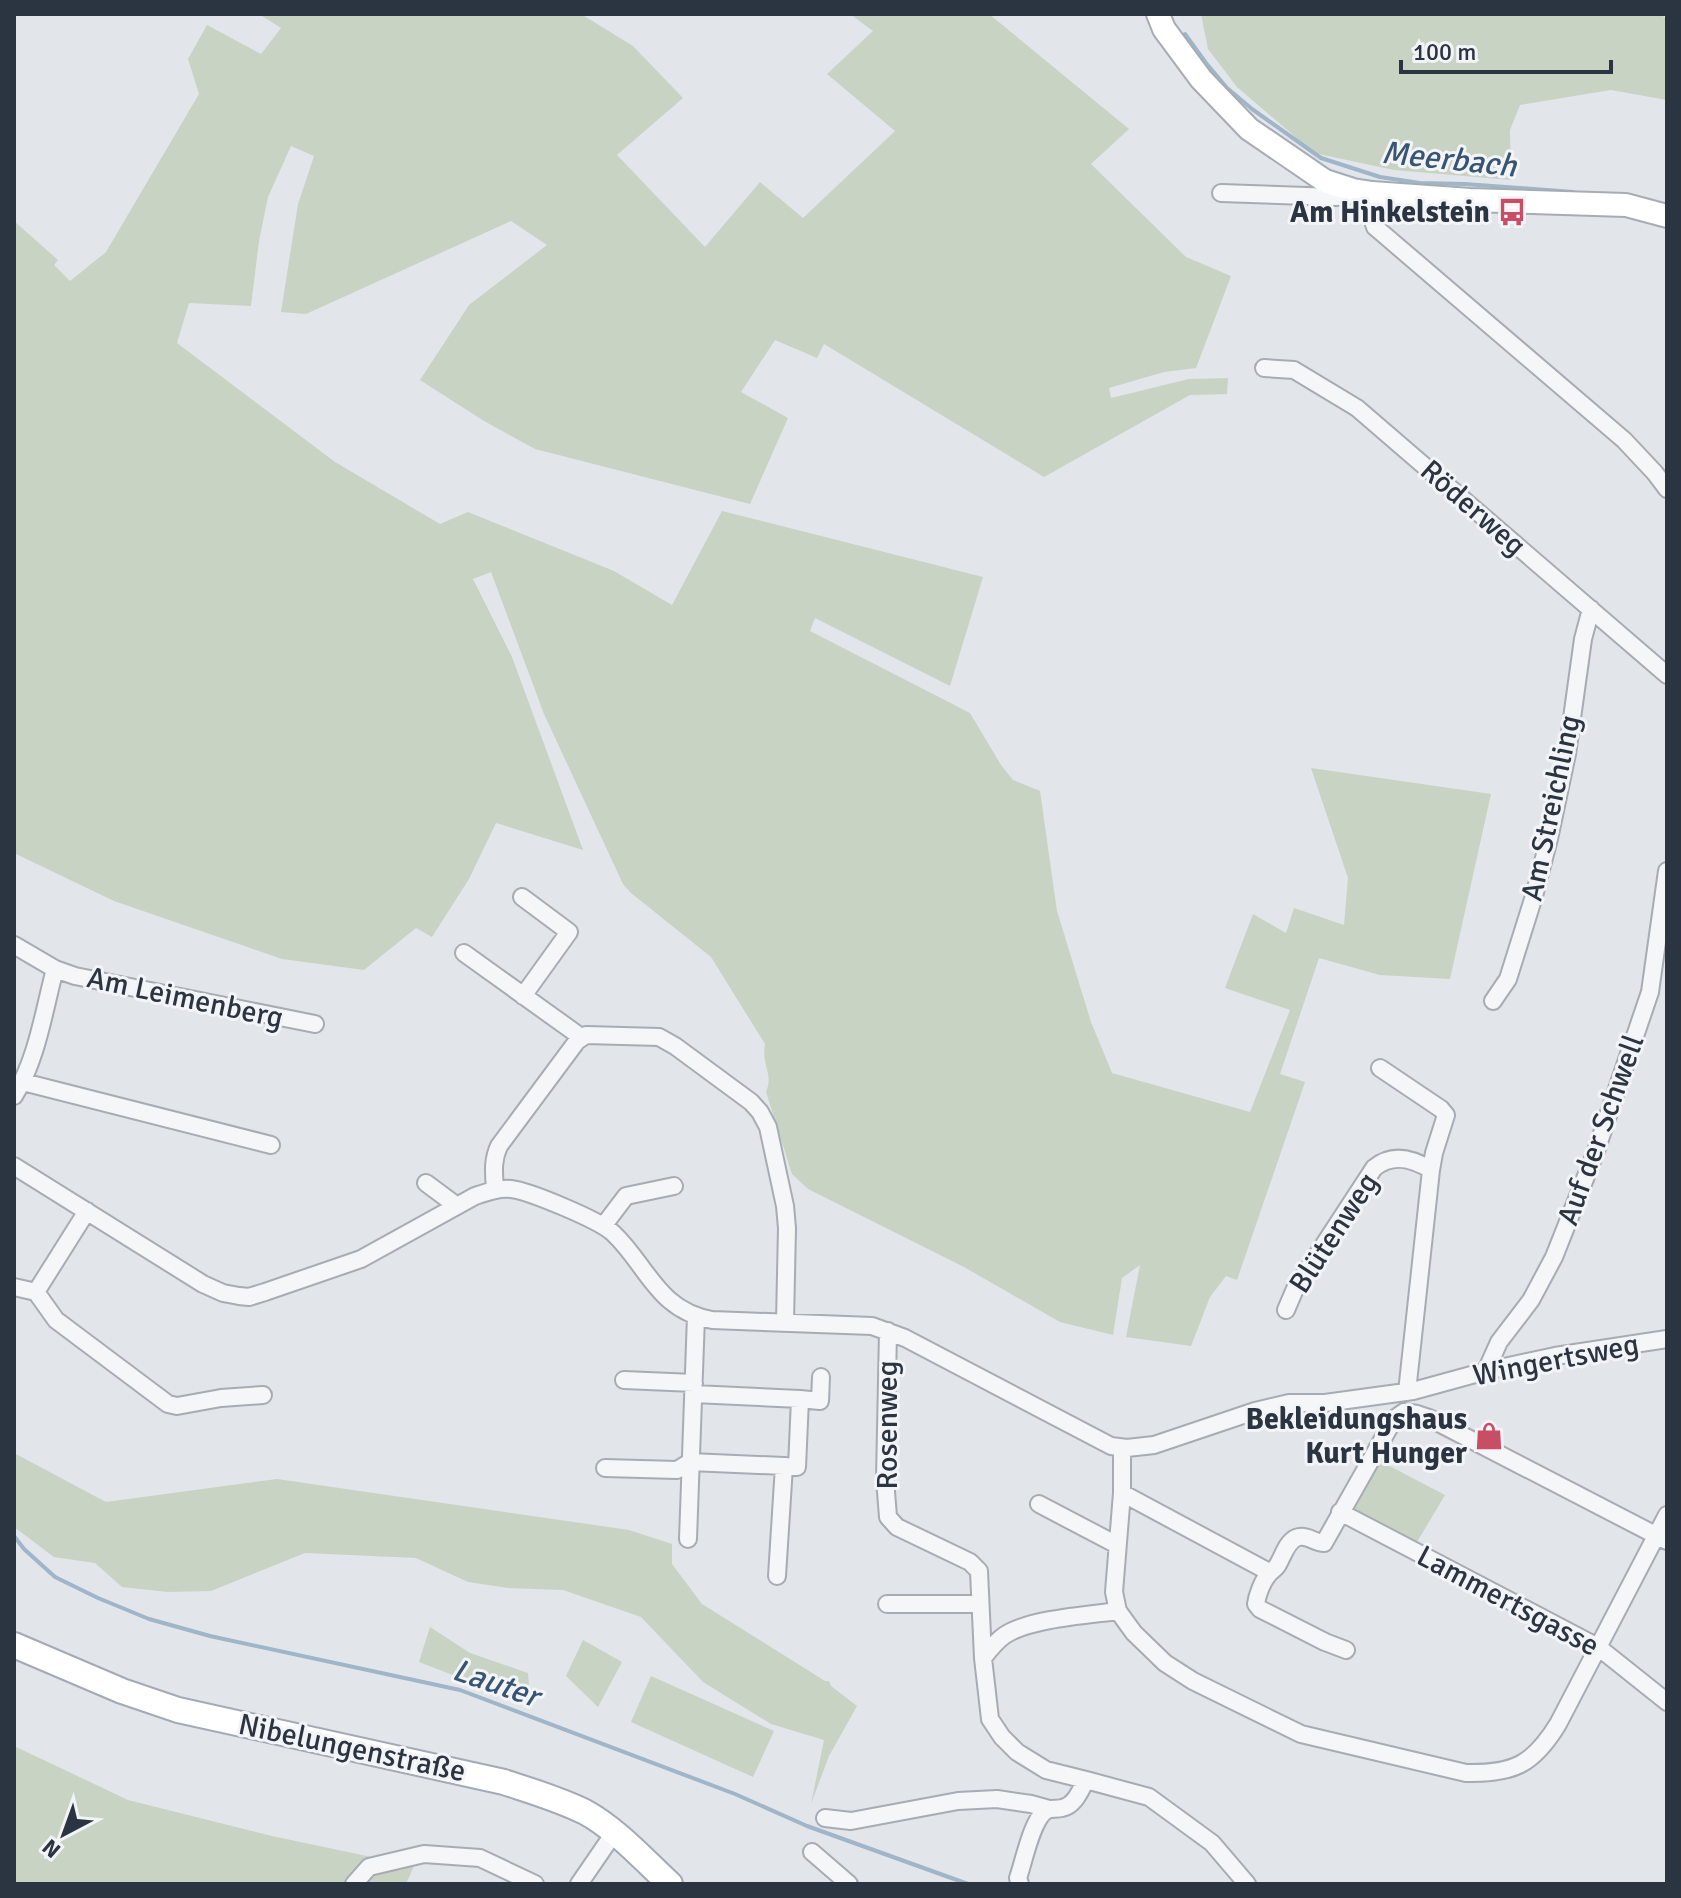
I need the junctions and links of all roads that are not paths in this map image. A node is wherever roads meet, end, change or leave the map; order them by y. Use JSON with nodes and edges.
{"nodes":[{"id":1,"x":1158,"y":14,"type":"edge"},
{"id":2,"x":1221,"y":193,"type":"dead end"},
{"id":3,"x":1372,"y":193,"type":"junction"},
{"id":4,"x":1667,"y":216,"type":"edge"},
{"id":5,"x":1264,"y":368,"type":"dead end"},
{"id":6,"x":1667,"y":489,"type":"edge"},
{"id":7,"x":1591,"y":609,"type":"junction"},
{"id":8,"x":1667,"y":675,"type":"edge"},
{"id":9,"x":1667,"y":871,"type":"edge"},
{"id":10,"x":522,"y":897,"type":"dead end"},
{"id":11,"x":14,"y":945,"type":"edge"},
{"id":12,"x":464,"y":953,"type":"dead end"},
{"id":13,"x":55,"y":969,"type":"junction"},
{"id":14,"x":523,"y":996,"type":"junction"},
{"id":15,"x":1493,"y":1001,"type":"dead end"},
{"id":16,"x":315,"y":1024,"type":"dead end"},
{"id":17,"x":581,"y":1037,"type":"junction"},
{"id":18,"x":1380,"y":1068,"type":"dead end"},
{"id":19,"x":18,"y":1089,"type":"edge"},
{"id":20,"x":271,"y":1145,"type":"dead end"},
{"id":21,"x":14,"y":1166,"type":"edge"},
{"id":22,"x":1431,"y":1170,"type":"junction"},
{"id":23,"x":426,"y":1183,"type":"dead end"},
{"id":24,"x":674,"y":1186,"type":"dead end"},
{"id":25,"x":495,"y":1189,"type":"junction"},
{"id":26,"x":457,"y":1206,"type":"junction"},
{"id":27,"x":87,"y":1211,"type":"junction"},
{"id":28,"x":604,"y":1225,"type":"junction"},
{"id":29,"x":14,"y":1287,"type":"edge"},
{"id":30,"x":36,"y":1292,"type":"junction"},
{"id":31,"x":1286,"y":1310,"type":"dead end"},
{"id":32,"x":696,"y":1316,"type":"junction"},
{"id":33,"x":785,"y":1322,"type":"junction"},
{"id":34,"x":888,"y":1331,"type":"junction"},
{"id":35,"x":1667,"y":1339,"type":"edge"},
{"id":36,"x":1486,"y":1371,"type":"junction"},
{"id":37,"x":821,"y":1377,"type":"dead end"},
{"id":38,"x":624,"y":1380,"type":"dead end"},
{"id":39,"x":694,"y":1389,"type":"junction"},
{"id":40,"x":1407,"y":1392,"type":"junction"},
{"id":41,"x":263,"y":1395,"type":"dead end"},
{"id":42,"x":800,"y":1399,"type":"junction"},
{"id":43,"x":1122,"y":1448,"type":"junction"},
{"id":44,"x":690,"y":1462,"type":"junction"},
{"id":45,"x":784,"y":1466,"type":"junction"},
{"id":46,"x":605,"y":1468,"type":"dead end"},
{"id":47,"x":1122,"y":1493,"type":"junction"},
{"id":48,"x":1039,"y":1504,"type":"dead end"},
{"id":49,"x":1340,"y":1512,"type":"junction"},
{"id":50,"x":1667,"y":1515,"type":"edge"},
{"id":51,"x":1662,"y":1538,"type":"edge"},
{"id":52,"x":688,"y":1539,"type":"dead end"},
{"id":53,"x":1117,"y":1545,"type":"junction"},
{"id":54,"x":1269,"y":1572,"type":"junction"},
{"id":55,"x":777,"y":1576,"type":"dead end"},
{"id":56,"x":887,"y":1604,"type":"dead end"},
{"id":57,"x":980,"y":1604,"type":"junction"},
{"id":58,"x":1118,"y":1611,"type":"junction"},
{"id":59,"x":14,"y":1645,"type":"edge"},
{"id":60,"x":1598,"y":1647,"type":"junction"},
{"id":61,"x":1346,"y":1650,"type":"dead end"},
{"id":62,"x":983,"y":1658,"type":"junction"},
{"id":63,"x":1667,"y":1702,"type":"edge"},
{"id":64,"x":1080,"y":1779,"type":"junction"},
{"id":65,"x":1049,"y":1809,"type":"junction"},
{"id":66,"x":825,"y":1818,"type":"dead end"},
{"id":67,"x":614,"y":1833,"type":"junction"},
{"id":68,"x":812,"y":1852,"type":"dead end"},
{"id":69,"x":354,"y":1884,"type":"edge"},
{"id":70,"x":535,"y":1884,"type":"edge"},
{"id":71,"x":579,"y":1884,"type":"edge"},
{"id":72,"x":670,"y":1884,"type":"edge"},
{"id":73,"x":849,"y":1884,"type":"edge"},
{"id":74,"x":1020,"y":1884,"type":"edge"},
{"id":75,"x":1247,"y":1884,"type":"edge"}],
"edges":[{"from":1,"to":3,"type":"street"},
{"from":2,"to":3,"type":"street"},
{"from":3,"to":4,"type":"street"},
{"from":3,"to":6,"type":"street"},
{"from":5,"to":7,"type":"street","name":"Röderweg"},
{"from":7,"to":8,"type":"street","name":"Röderweg"},
{"from":7,"to":15,"type":"street","name":"Am Streichling"},
{"from":9,"to":36,"type":"street","name":"Auf der Schwell"},
{"from":10,"to":14,"type":"street"},
{"from":11,"to":13,"type":"street","name":"Am Leimenberg"},
{"from":12,"to":14,"type":"street"},
{"from":13,"to":16,"type":"street","name":"Am Leimenberg"},
{"from":13,"to":19,"type":"street","name":"Am Leimenberg"},
{"from":14,"to":17,"type":"street"},
{"from":17,"to":25,"type":"street"},
{"from":17,"to":33,"type":"street"},
{"from":18,"to":22,"type":"street","name":"Blütenweg"},
{"from":19,"to":20,"type":"street","name":"Am Leimenberg"},
{"from":21,"to":27,"type":"street"},
{"from":22,"to":31,"type":"street","name":"Blütenweg"},
{"from":22,"to":40,"type":"street","name":"Blütenweg"},
{"from":23,"to":26,"type":"street"},
{"from":24,"to":28,"type":"street"},
{"from":25,"to":26,"type":"street"},
{"from":25,"to":28,"type":"street"},
{"from":26,"to":27,"type":"street"},
{"from":27,"to":30,"type":"street"},
{"from":28,"to":32,"type":"street"},
{"from":29,"to":30,"type":"street"},
{"from":30,"to":41,"type":"street"},
{"from":32,"to":33,"type":"street"},
{"from":32,"to":39,"type":"street"},
{"from":33,"to":34,"type":"street"},
{"from":34,"to":43,"type":"street"},
{"from":34,"to":57,"type":"street","name":"Rosenweg"},
{"from":35,"to":36,"type":"street","name":"Wingertsweg"},
{"from":36,"to":40,"type":"street","name":"Wingertsweg"},
{"from":37,"to":42,"type":"street"},
{"from":38,"to":39,"type":"street"},
{"from":39,"to":42,"type":"street"},
{"from":39,"to":44,"type":"street"},
{"from":40,"to":43,"type":"street","name":"Wingertsweg"},
{"from":42,"to":45,"type":"street"},
{"from":43,"to":47,"type":"street"},
{"from":44,"to":45,"type":"street"},
{"from":44,"to":46,"type":"street"},
{"from":44,"to":52,"type":"street"},
{"from":45,"to":55,"type":"street"},
{"from":47,"to":53,"type":"street"},
{"from":47,"to":54,"type":"street"},
{"from":48,"to":53,"type":"street"},
{"from":49,"to":51,"type":"street"},
{"from":49,"to":54,"type":"street"},
{"from":49,"to":60,"type":"street","name":"Lammertsgasse"},
{"from":50,"to":51,"type":"street"},
{"from":51,"to":60,"type":"street"},
{"from":53,"to":58,"type":"street"},
{"from":54,"to":61,"type":"street"},
{"from":56,"to":57,"type":"street"},
{"from":57,"to":62,"type":"street","name":"Rosenweg"},
{"from":58,"to":60,"type":"street"},
{"from":58,"to":62,"type":"street"},
{"from":59,"to":67,"type":"main road","name":"Nibelungenstraße"},
{"from":60,"to":63,"type":"street","name":"Lammertsgasse"},
{"from":62,"to":64,"type":"street","name":"Rosenweg"},
{"from":64,"to":65,"type":"street"},
{"from":64,"to":75,"type":"street","name":"Rosenweg"},
{"from":65,"to":66,"type":"street"},
{"from":65,"to":74,"type":"street"},
{"from":67,"to":71,"type":"street"},
{"from":67,"to":72,"type":"main road","name":"Nibelungenstraße"},
{"from":68,"to":73,"type":"street"},
{"from":69,"to":70,"type":"street"}]}
